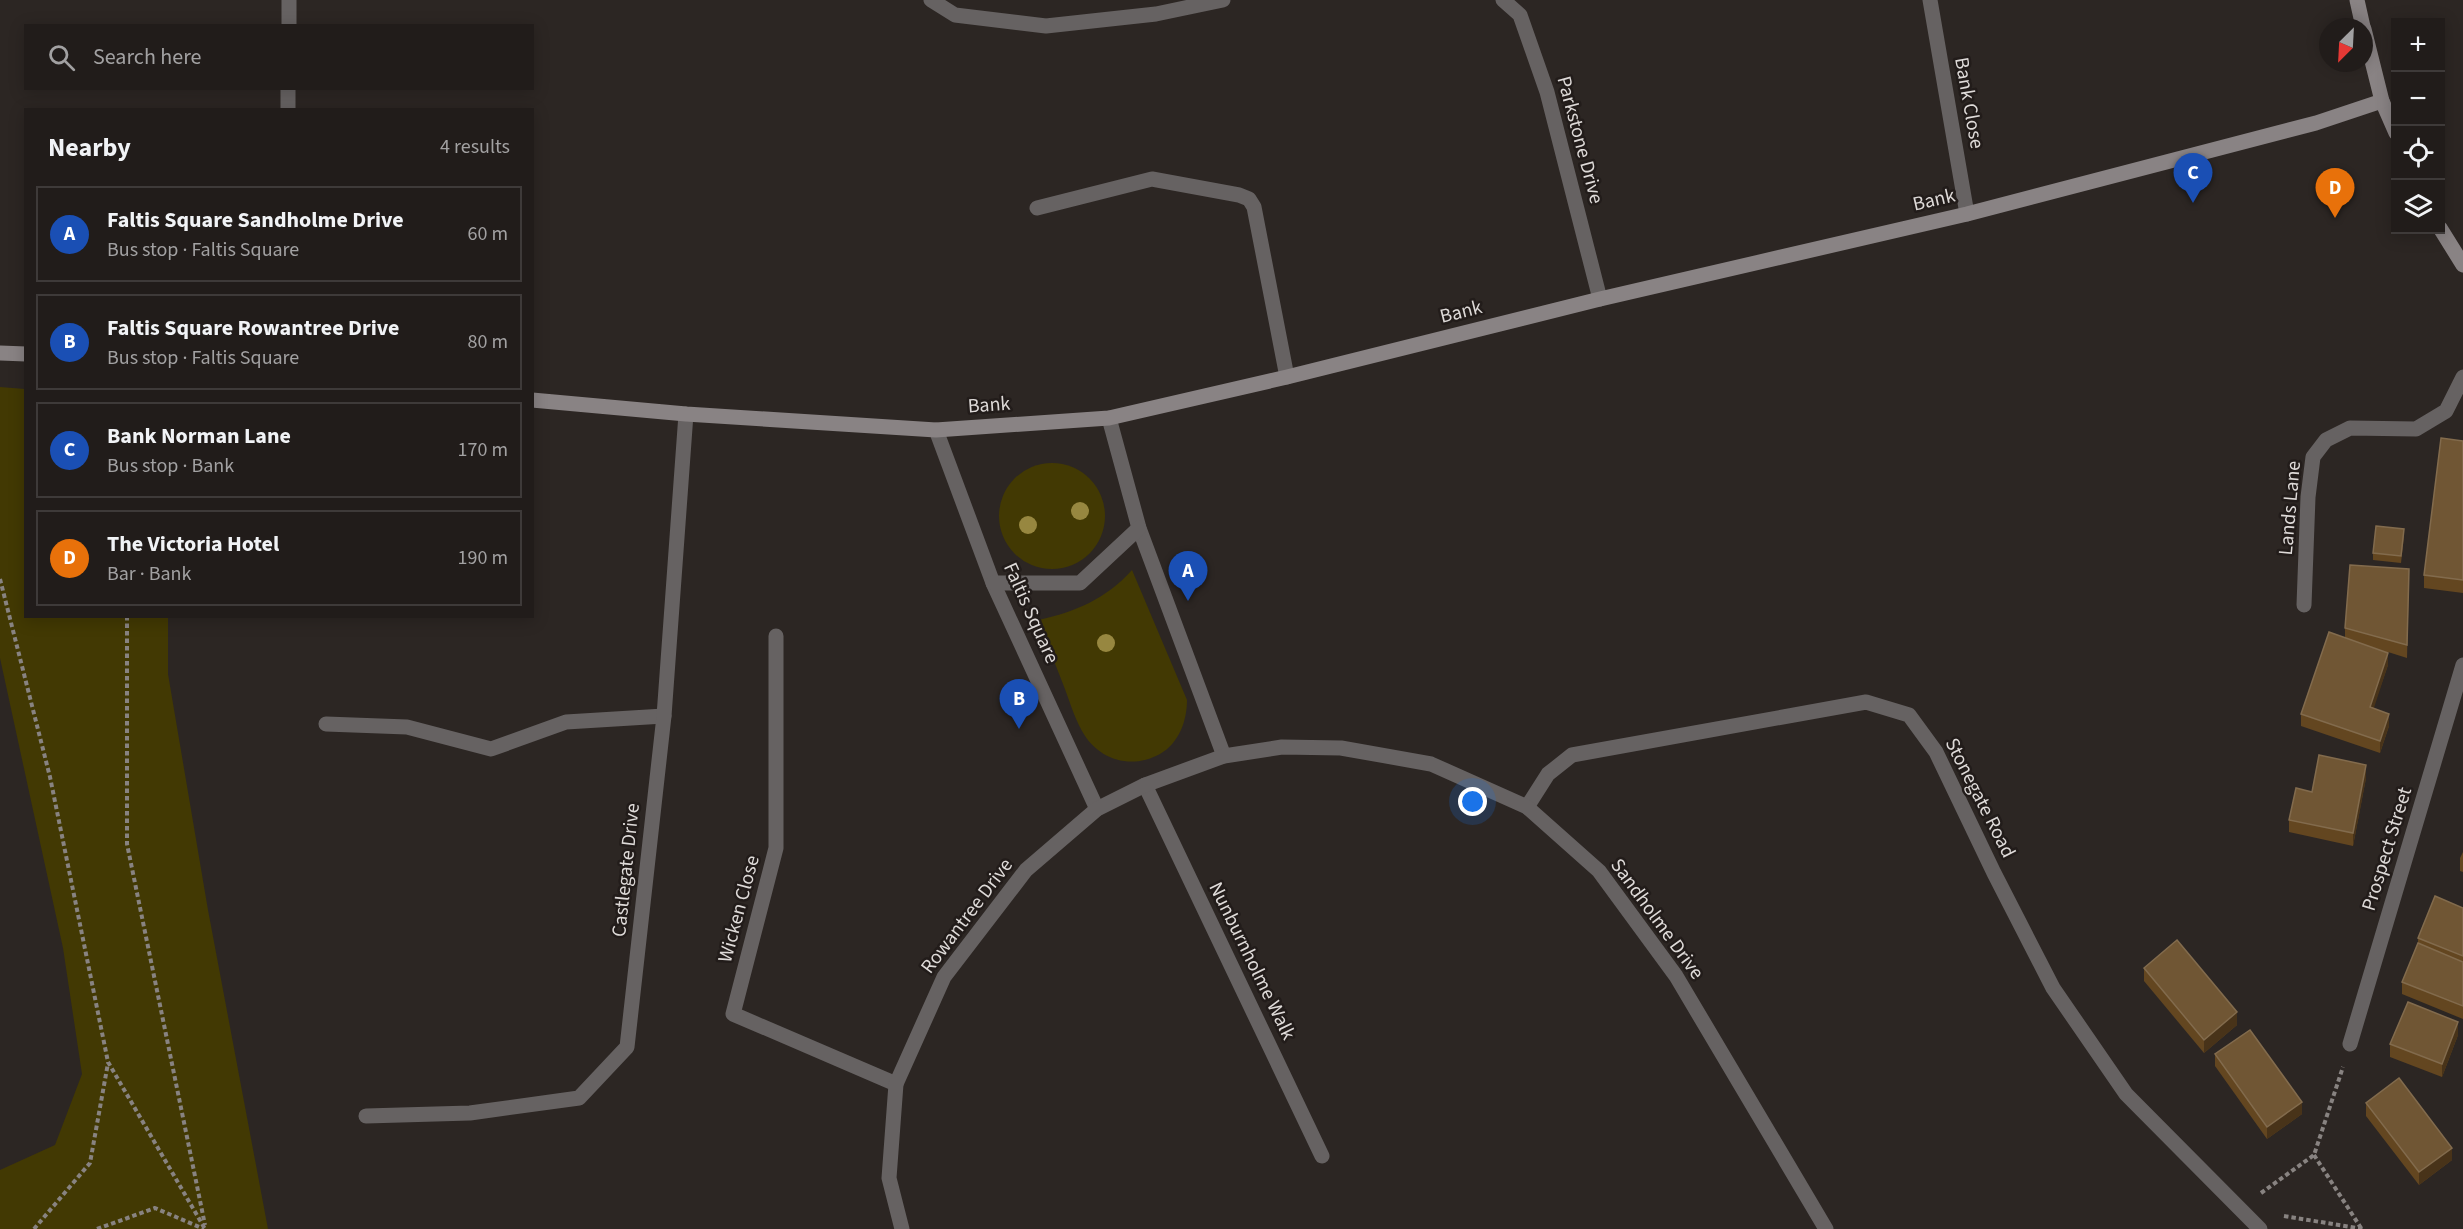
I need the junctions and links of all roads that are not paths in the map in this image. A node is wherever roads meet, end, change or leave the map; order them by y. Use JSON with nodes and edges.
{"nodes":[{"id":1,"x":289,"y":0,"type":"edge"},
{"id":2,"x":931,"y":0,"type":"edge"},
{"id":3,"x":1223,"y":0,"type":"edge"},
{"id":4,"x":1503,"y":0,"type":"edge"},
{"id":5,"x":1930,"y":0,"type":"edge"},
{"id":6,"x":2357,"y":0,"type":"edge"},
{"id":7,"x":2362,"y":18,"type":"edge"},
{"id":8,"x":289,"y":24,"type":"edge"},
{"id":9,"x":2373,"y":64,"type":"edge"},
{"id":10,"x":288,"y":90,"type":"edge"},
{"id":11,"x":2382,"y":101,"type":"junction"},
{"id":12,"x":288,"y":108,"type":"edge"},
{"id":13,"x":2393,"y":126,"type":"edge"},
{"id":14,"x":1037,"y":208,"type":"dead end"},
{"id":15,"x":1966,"y":214,"type":"junction"},
{"id":16,"x":2444,"y":234,"type":"edge"},
{"id":17,"x":2463,"y":265,"type":"edge"},
{"id":18,"x":1600,"y":299,"type":"junction"},
{"id":19,"x":0,"y":353,"type":"edge"},
{"id":20,"x":24,"y":354,"type":"edge"},
{"id":21,"x":1287,"y":377,"type":"junction"},
{"id":22,"x":2463,"y":377,"type":"edge"},
{"id":23,"x":534,"y":400,"type":"edge"},
{"id":24,"x":686,"y":414,"type":"junction"},
{"id":25,"x":1109,"y":418,"type":"junction"},
{"id":26,"x":936,"y":430,"type":"junction"},
{"id":27,"x":1138,"y":528,"type":"junction"},
{"id":28,"x":993,"y":583,"type":"junction"},
{"id":29,"x":2304,"y":605,"type":"dead end"},
{"id":30,"x":776,"y":636,"type":"dead end"},
{"id":31,"x":2463,"y":665,"type":"edge"},
{"id":32,"x":664,"y":716,"type":"junction"},
{"id":33,"x":326,"y":724,"type":"dead end"},
{"id":34,"x":1224,"y":756,"type":"junction"},
{"id":35,"x":1144,"y":785,"type":"junction"},
{"id":36,"x":1527,"y":807,"type":"junction"},
{"id":37,"x":1097,"y":809,"type":"junction"},
{"id":38,"x":2350,"y":1044,"type":"road end"},
{"id":39,"x":896,"y":1084,"type":"junction"},
{"id":40,"x":366,"y":1116,"type":"dead end"},
{"id":41,"x":1322,"y":1156,"type":"dead end"},
{"id":42,"x":902,"y":1229,"type":"edge"},
{"id":43,"x":1826,"y":1229,"type":"edge"},
{"id":44,"x":2260,"y":1229,"type":"edge"}],
"edges":[{"from":1,"to":8,"type":"street"},
{"from":2,"to":3,"type":"street"},
{"from":4,"to":18,"type":"street","name":"Parkstone Drive"},
{"from":5,"to":15,"type":"street","name":"Bank Close"},
{"from":6,"to":7,"type":"street"},
{"from":9,"to":11,"type":"street"},
{"from":10,"to":12,"type":"street"},
{"from":11,"to":13,"type":"street"},
{"from":11,"to":15,"type":"street","name":"Bank"},
{"from":14,"to":21,"type":"street"},
{"from":15,"to":18,"type":"street","name":"Bank"},
{"from":16,"to":17,"type":"street"},
{"from":18,"to":21,"type":"street","name":"Bank"},
{"from":19,"to":20,"type":"street"},
{"from":21,"to":25,"type":"street","name":"Bank"},
{"from":22,"to":29,"type":"street","name":"Lands Lane"},
{"from":23,"to":24,"type":"street","name":"Bank"},
{"from":24,"to":26,"type":"street","name":"Bank"},
{"from":24,"to":32,"type":"street","name":"Castlegate Drive"},
{"from":25,"to":26,"type":"street","name":"Bank"},
{"from":25,"to":27,"type":"street"},
{"from":26,"to":28,"type":"street","name":"Faltis Square"},
{"from":27,"to":28,"type":"street"},
{"from":27,"to":34,"type":"street"},
{"from":28,"to":37,"type":"street","name":"Faltis Square"},
{"from":30,"to":39,"type":"street","name":"Wicken Close"},
{"from":31,"to":38,"type":"street","name":"Prospect Street"},
{"from":32,"to":33,"type":"street"},
{"from":32,"to":40,"type":"street","name":"Castlegate Drive"},
{"from":34,"to":35,"type":"street","name":"Sandholme Drive"},
{"from":34,"to":36,"type":"street","name":"Sandholme Drive"},
{"from":35,"to":37,"type":"street","name":"Rowantree Drive"},
{"from":35,"to":41,"type":"street","name":"Nunburnholme Walk"},
{"from":36,"to":43,"type":"street","name":"Sandholme Drive"},
{"from":36,"to":44,"type":"street","name":"Stonegate Road"},
{"from":37,"to":39,"type":"street","name":"Rowantree Drive"},
{"from":39,"to":42,"type":"street","name":"Rowantree Drive"}]}
